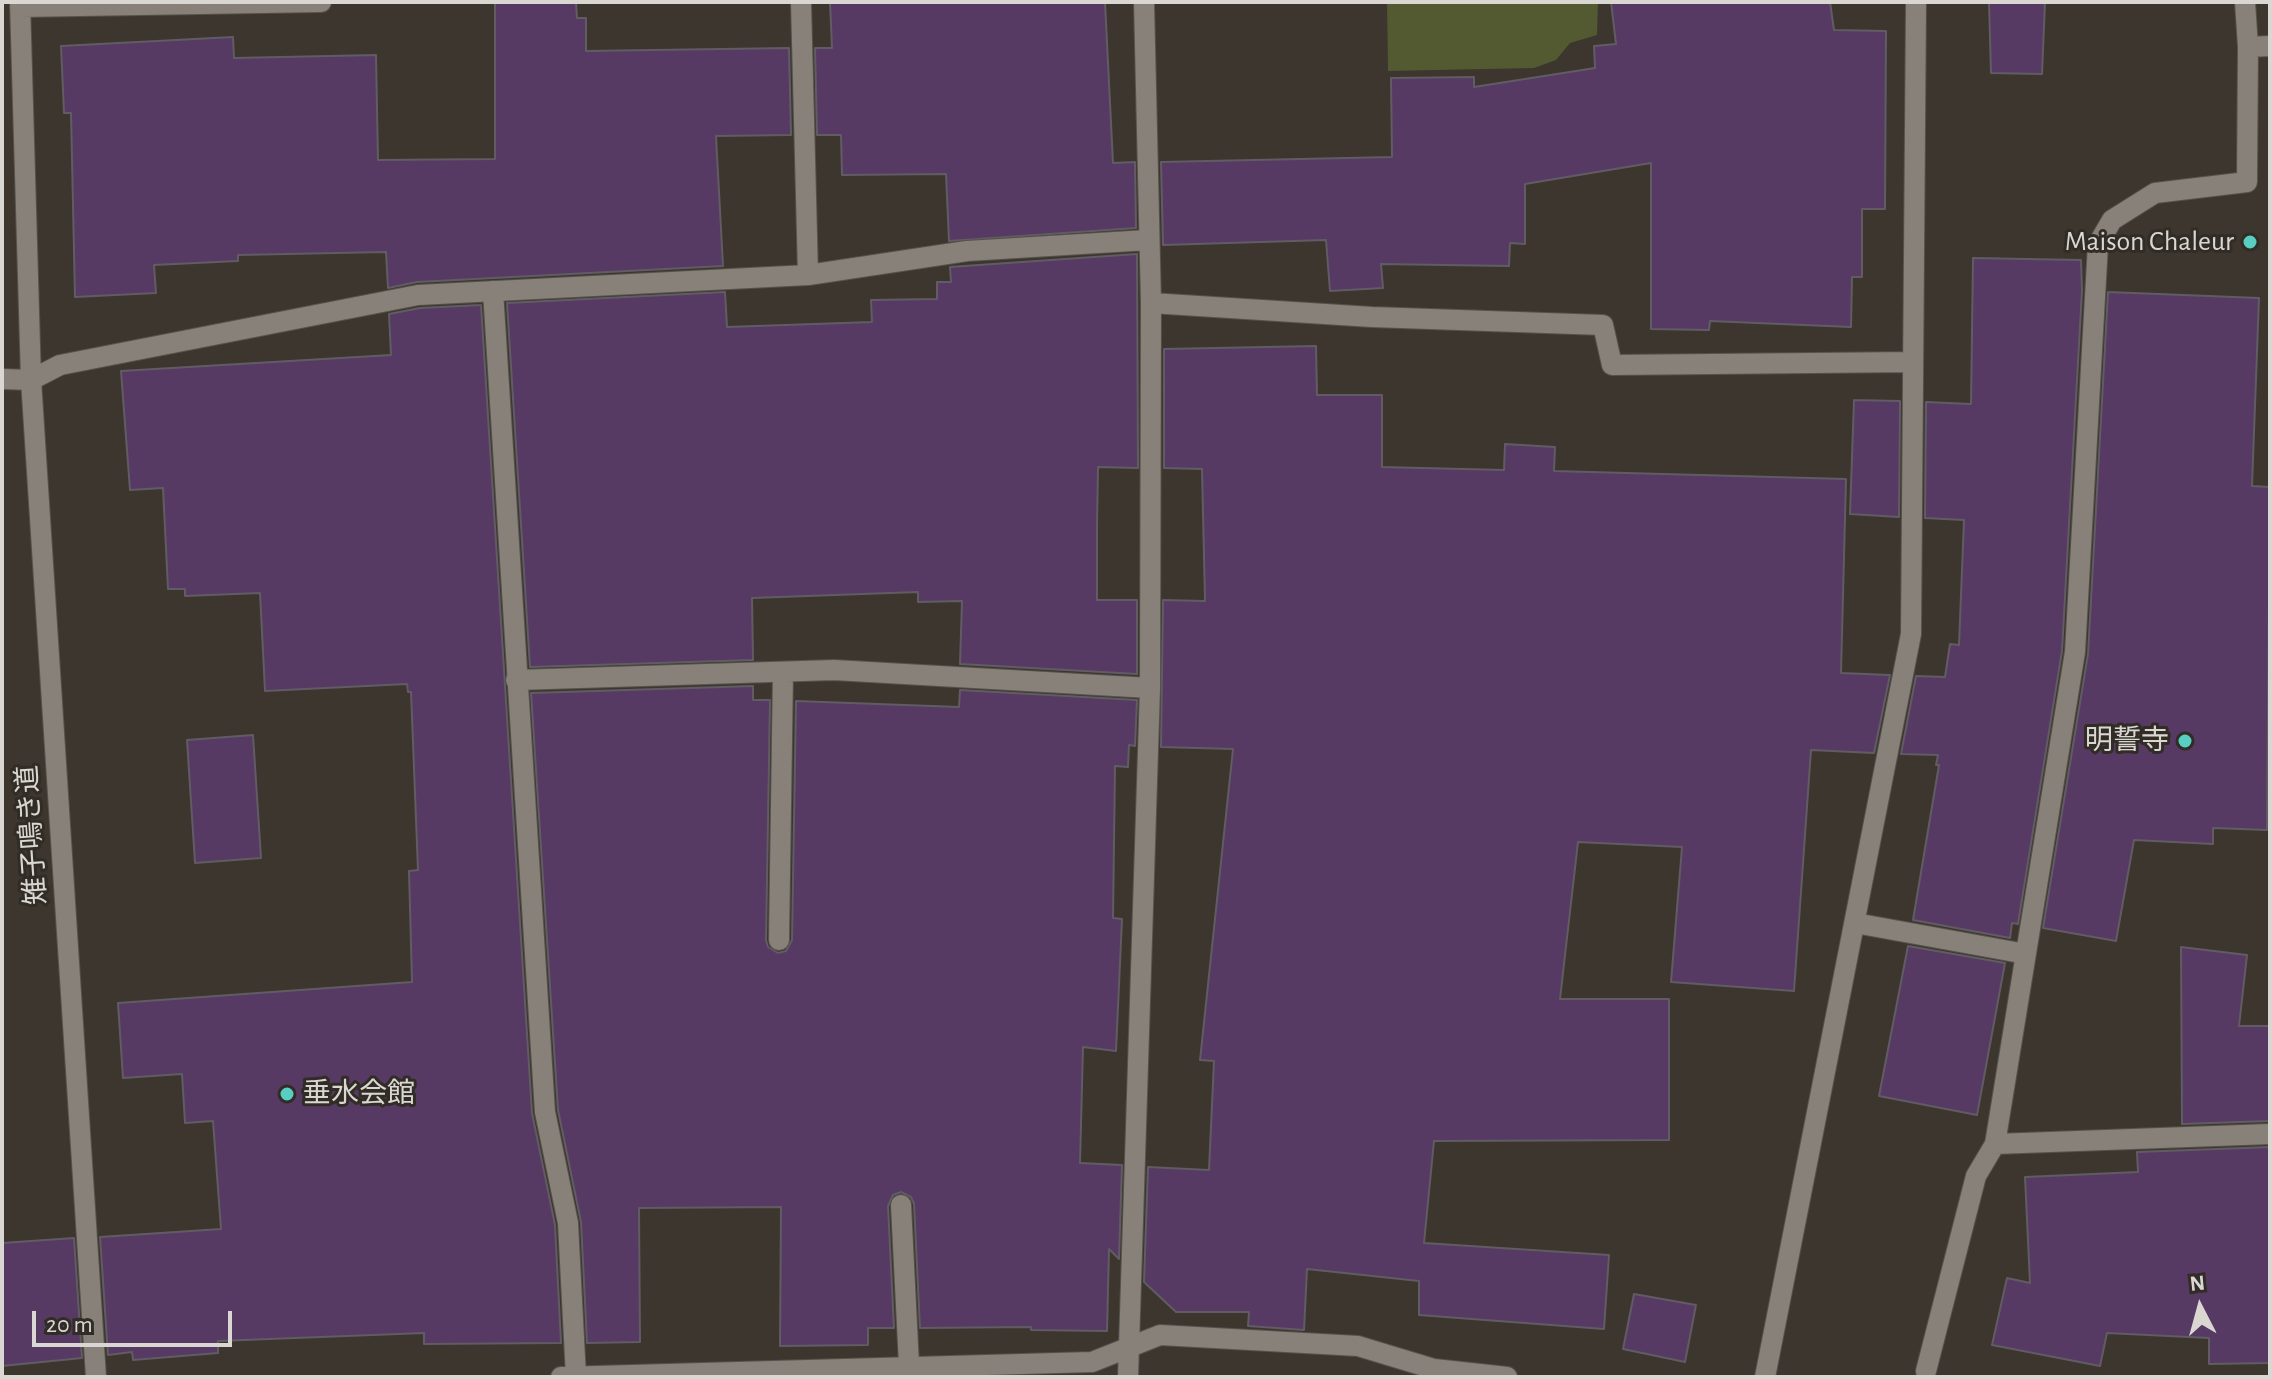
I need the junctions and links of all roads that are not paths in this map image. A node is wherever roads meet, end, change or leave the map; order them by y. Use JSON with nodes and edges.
{"nodes":[{"id":1,"x":321,"y":2,"type":"edge"},
{"id":2,"x":801,"y":2,"type":"edge"},
{"id":3,"x":1144,"y":2,"type":"edge"},
{"id":4,"x":1916,"y":2,"type":"edge"},
{"id":5,"x":2245,"y":2,"type":"edge"},
{"id":6,"x":20,"y":5,"type":"edge"},
{"id":7,"x":2270,"y":46,"type":"edge"},
{"id":8,"x":2248,"y":47,"type":"junction"},
{"id":9,"x":1148,"y":240,"type":"junction"},
{"id":10,"x":808,"y":275,"type":"junction"},
{"id":11,"x":493,"y":291,"type":"junction"},
{"id":12,"x":1151,"y":303,"type":"junction"},
{"id":13,"x":1912,"y":362,"type":"junction"},
{"id":14,"x":2,"y":379,"type":"edge"},
{"id":15,"x":31,"y":380,"type":"junction"},
{"id":16,"x":783,"y":672,"type":"junction"},
{"id":17,"x":516,"y":680,"type":"junction"},
{"id":18,"x":1150,"y":688,"type":"junction"},
{"id":19,"x":1855,"y":923,"type":"junction"},
{"id":20,"x":779,"y":940,"type":"dead end"},
{"id":21,"x":2026,"y":954,"type":"junction"},
{"id":22,"x":2270,"y":1134,"type":"edge"},
{"id":23,"x":1995,"y":1144,"type":"junction"},
{"id":24,"x":901,"y":1205,"type":"dead end"},
{"id":25,"x":1128,"y":1347,"type":"junction"},
{"id":26,"x":909,"y":1365,"type":"junction"},
{"id":27,"x":1926,"y":1371,"type":"dead end"},
{"id":28,"x":576,"y":1376,"type":"edge"},
{"id":29,"x":96,"y":1377,"type":"edge"},
{"id":30,"x":561,"y":1377,"type":"edge"},
{"id":31,"x":1128,"y":1377,"type":"edge"},
{"id":32,"x":1507,"y":1377,"type":"edge"},
{"id":33,"x":1765,"y":1377,"type":"edge"}],
"edges":[{"from":1,"to":6,"type":"street"},
{"from":2,"to":10,"type":"street"},
{"from":3,"to":9,"type":"street"},
{"from":4,"to":13,"type":"street"},
{"from":5,"to":8,"type":"street"},
{"from":6,"to":15,"type":"street","name":"雉子鳴き道"},
{"from":7,"to":8,"type":"street"},
{"from":8,"to":21,"type":"street"},
{"from":9,"to":10,"type":"street"},
{"from":9,"to":12,"type":"street"},
{"from":10,"to":11,"type":"street"},
{"from":11,"to":15,"type":"street"},
{"from":11,"to":17,"type":"street"},
{"from":12,"to":13,"type":"street"},
{"from":12,"to":18,"type":"street"},
{"from":13,"to":19,"type":"street"},
{"from":14,"to":15,"type":"street"},
{"from":15,"to":29,"type":"street","name":"雉子鳴き道"},
{"from":16,"to":17,"type":"street"},
{"from":16,"to":18,"type":"street"},
{"from":16,"to":20,"type":"street"},
{"from":17,"to":28,"type":"street"},
{"from":18,"to":25,"type":"street"},
{"from":19,"to":21,"type":"street"},
{"from":19,"to":33,"type":"street"},
{"from":21,"to":23,"type":"street"},
{"from":22,"to":23,"type":"street"},
{"from":23,"to":27,"type":"street"},
{"from":24,"to":26,"type":"street"},
{"from":25,"to":26,"type":"street"},
{"from":25,"to":31,"type":"street"},
{"from":25,"to":32,"type":"street"},
{"from":26,"to":28,"type":"street"},
{"from":28,"to":30,"type":"street"}]}
